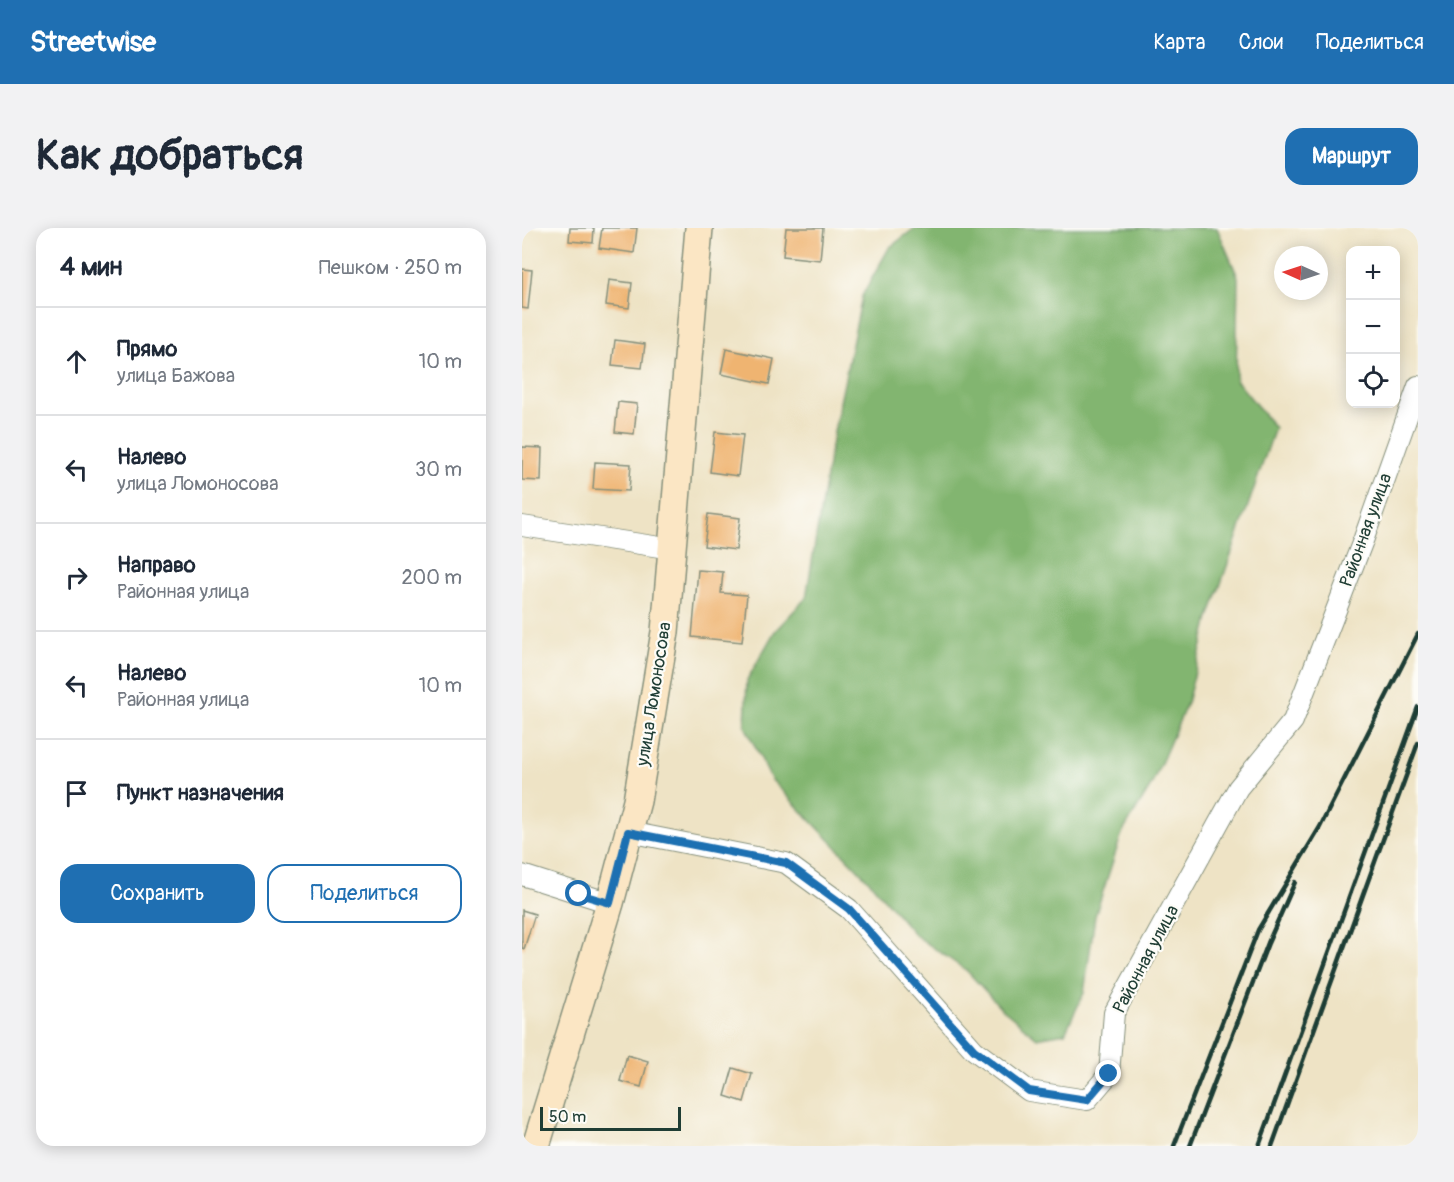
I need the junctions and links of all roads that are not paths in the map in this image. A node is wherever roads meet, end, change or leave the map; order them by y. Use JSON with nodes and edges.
{"nodes":[{"id":1,"x":699,"y":228,"type":"edge"},
{"id":2,"x":1418,"y":386,"type":"edge"},
{"id":3,"x":522,"y":526,"type":"edge"},
{"id":4,"x":673,"y":549,"type":"junction"},
{"id":5,"x":628,"y":832,"type":"junction"},
{"id":6,"x":522,"y":875,"type":"edge"},
{"id":7,"x":610,"y":903,"type":"junction"},
{"id":8,"x":536,"y":1146,"type":"edge"}],
"edges":[{"from":1,"to":4,"type":"street","name":"улица Ломоносова"},
{"from":2,"to":5,"type":"street","name":"Районная улица"},
{"from":3,"to":4,"type":"street"},
{"from":4,"to":5,"type":"street","name":"улица Ломоносова"},
{"from":5,"to":7,"type":"street","name":"улица Ломоносова"},
{"from":6,"to":7,"type":"street"},
{"from":7,"to":8,"type":"street","name":"улица Ломоносова"}]}
